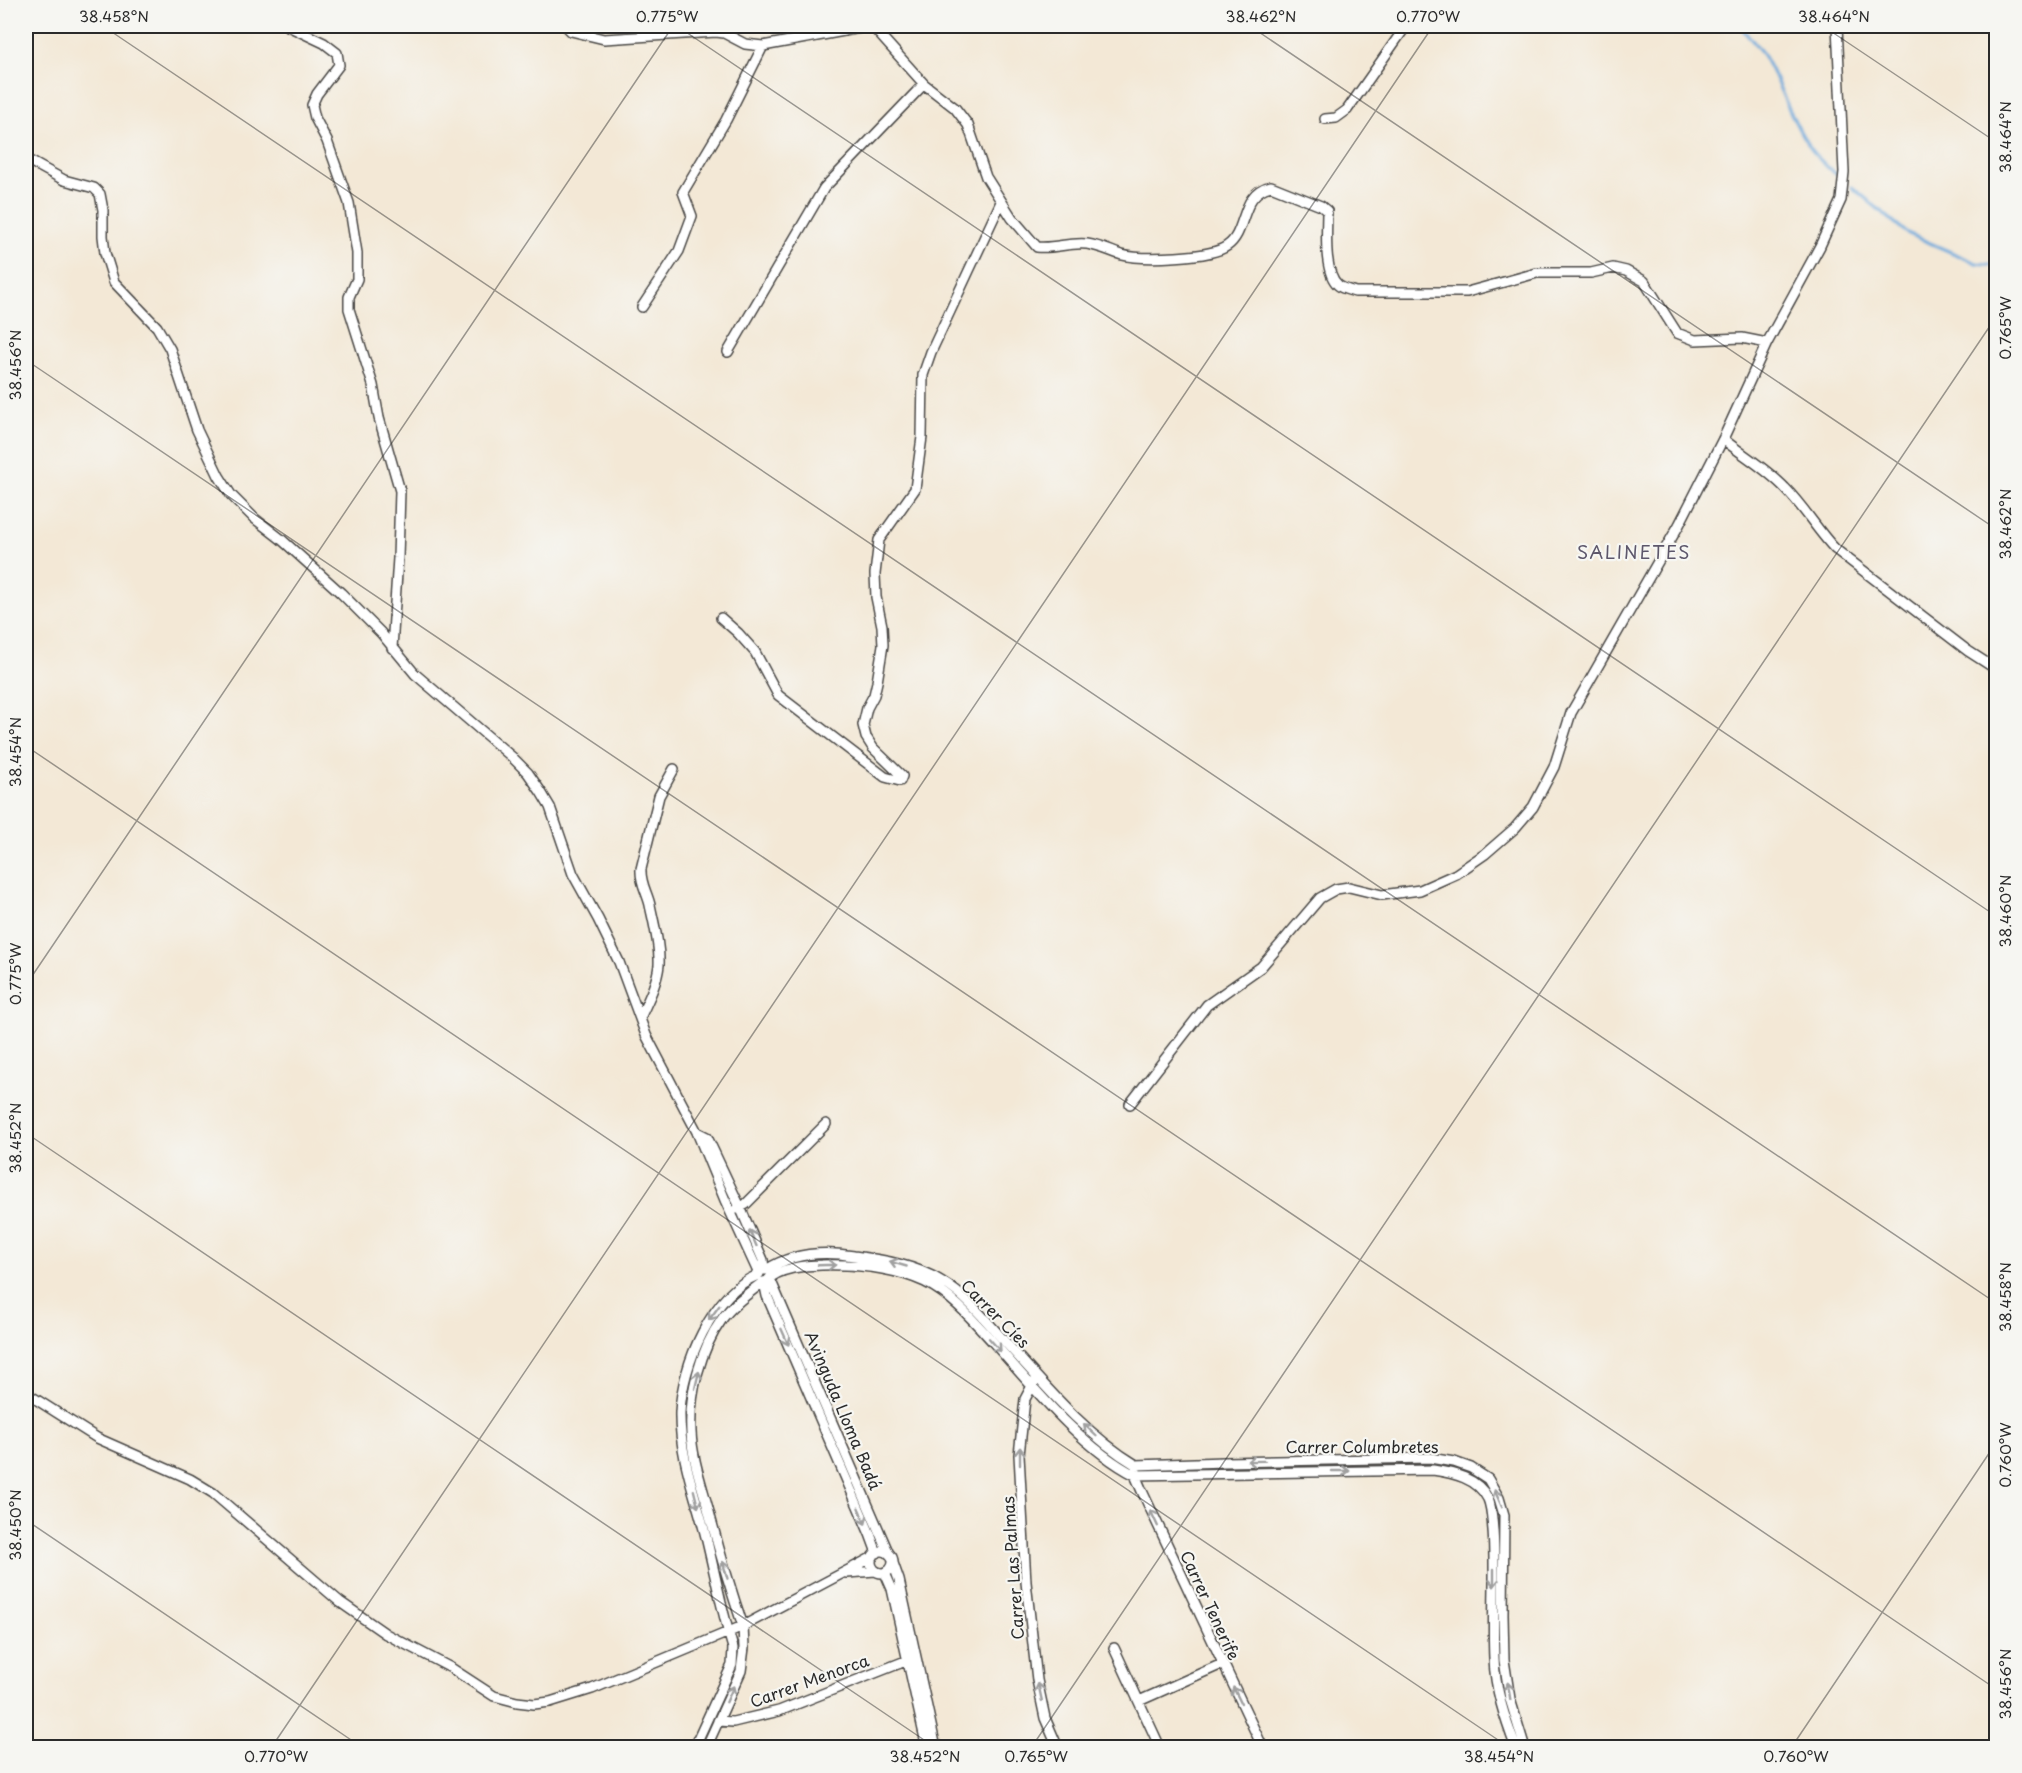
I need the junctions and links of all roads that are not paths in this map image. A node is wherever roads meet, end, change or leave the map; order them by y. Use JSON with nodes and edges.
{"nodes":[{"id":1,"x":288,"y":26,"type":"edge"},
{"id":2,"x":566,"y":26,"type":"edge"},
{"id":3,"x":872,"y":26,"type":"edge"},
{"id":4,"x":1406,"y":26,"type":"edge"},
{"id":5,"x":1837,"y":26,"type":"edge"},
{"id":6,"x":763,"y":46,"type":"junction"},
{"id":7,"x":924,"y":84,"type":"junction"},
{"id":8,"x":1325,"y":119,"type":"dead end"},
{"id":9,"x":26,"y":159,"type":"edge"},
{"id":10,"x":1001,"y":202,"type":"junction"},
{"id":11,"x":642,"y":307,"type":"dead end"},
{"id":12,"x":1767,"y":343,"type":"junction"},
{"id":13,"x":728,"y":352,"type":"dead end"},
{"id":14,"x":1724,"y":439,"type":"junction"},
{"id":15,"x":721,"y":618,"type":"dead end"},
{"id":16,"x":392,"y":648,"type":"junction"},
{"id":17,"x":1996,"y":669,"type":"edge"},
{"id":18,"x":674,"y":769,"type":"dead end"},
{"id":19,"x":640,"y":1018,"type":"junction"},
{"id":20,"x":1131,"y":1104,"type":"dead end"},
{"id":21,"x":826,"y":1124,"type":"dead end"},
{"id":22,"x":698,"y":1135,"type":"junction"},
{"id":23,"x":740,"y":1207,"type":"junction"},
{"id":24,"x":730,"y":1212,"type":"junction"},
{"id":25,"x":764,"y":1276,"type":"junction"},
{"id":26,"x":1037,"y":1376,"type":"junction"},
{"id":27,"x":1031,"y":1385,"type":"junction"},
{"id":28,"x":26,"y":1393,"type":"edge"},
{"id":29,"x":1136,"y":1470,"type":"junction"},
{"id":30,"x":875,"y":1555,"type":"junction"},
{"id":31,"x":891,"y":1559,"type":"junction"},
{"id":32,"x":880,"y":1572,"type":"junction"},
{"id":33,"x":844,"y":1573,"type":"junction"},
{"id":34,"x":743,"y":1626,"type":"junction"},
{"id":35,"x":729,"y":1632,"type":"junction"},
{"id":36,"x":1114,"y":1648,"type":"dead end"},
{"id":37,"x":908,"y":1660,"type":"junction"},
{"id":38,"x":1222,"y":1664,"type":"junction"},
{"id":39,"x":1139,"y":1701,"type":"junction"},
{"id":40,"x":718,"y":1721,"type":"junction"},
{"id":41,"x":1159,"y":1745,"type":"dead end"},
{"id":42,"x":694,"y":1748,"type":"edge"},
{"id":43,"x":706,"y":1748,"type":"edge"},
{"id":44,"x":927,"y":1748,"type":"edge"},
{"id":45,"x":936,"y":1748,"type":"edge"},
{"id":46,"x":1058,"y":1748,"type":"edge"},
{"id":47,"x":1263,"y":1748,"type":"edge"},
{"id":48,"x":1516,"y":1748,"type":"edge"},
{"id":49,"x":1525,"y":1748,"type":"edge"}],
"edges":[{"from":1,"to":16,"type":"street"},
{"from":2,"to":6,"type":"street"},
{"from":3,"to":6,"type":"street"},
{"from":3,"to":7,"type":"street"},
{"from":4,"to":8,"type":"street"},
{"from":5,"to":12,"type":"street"},
{"from":6,"to":11,"type":"street"},
{"from":7,"to":10,"type":"street"},
{"from":7,"to":13,"type":"street"},
{"from":9,"to":16,"type":"street","name":"Avinguda Lloma Badá"},
{"from":10,"to":12,"type":"street"},
{"from":10,"to":15,"type":"street"},
{"from":12,"to":14,"type":"street"},
{"from":14,"to":17,"type":"street"},
{"from":14,"to":20,"type":"street"},
{"from":16,"to":19,"type":"street","name":"Avinguda Lloma Badá"},
{"from":18,"to":19,"type":"street"},
{"from":19,"to":22,"type":"street","name":"Avinguda Lloma Badá"},
{"from":21,"to":23,"type":"street"},
{"from":22,"to":23,"type":"street","name":"Avinguda Lloma Badá"},
{"from":22,"to":24,"type":"street","name":"Avinguda Lloma Badá"},
{"from":23,"to":24,"type":"street"},
{"from":25,"to":23,"type":"street","name":"Avinguda Lloma Badá","one_way":true},
{"from":24,"to":25,"type":"street","name":"Avinguda Lloma Badá"},
{"from":26,"to":25,"type":"street","name":"Carrer Cíes","one_way":true},
{"from":25,"to":27,"type":"street","name":"Carrer Cíes","one_way":true},
{"from":25,"to":30,"type":"street","name":"Avinguda Lloma Badá","one_way":true},
{"from":25,"to":31,"type":"street","name":"Avinguda Lloma Badá"},
{"from":34,"to":25,"type":"street","name":"Carrer Cíes","one_way":true},
{"from":25,"to":35,"type":"street","name":"Carrer Cíes","one_way":true},
{"from":26,"to":27,"type":"street","name":"Carrer Las Palmas"},
{"from":29,"to":26,"type":"street","name":"Carrer Cíes","one_way":true},
{"from":27,"to":29,"type":"street","name":"Carrer Cíes"},
{"from":46,"to":27,"type":"street","name":"Carrer Las Palmas","one_way":true},
{"from":28,"to":35,"type":"street"},
{"from":38,"to":29,"type":"street","name":"Carrer Tenerife","one_way":true},
{"from":29,"to":48,"type":"street","name":"Carrer Columbretes","one_way":true},
{"from":49,"to":29,"type":"street","name":"Carrer Columbretes","one_way":true},
{"from":30,"to":31,"type":"street"},
{"from":30,"to":32,"type":"street"},
{"from":30,"to":33,"type":"street"},
{"from":31,"to":32,"type":"street"},
{"from":31,"to":45,"type":"street","name":"Avinguda Lloma Badá"},
{"from":32,"to":33,"type":"street"},
{"from":32,"to":37,"type":"street"},
{"from":33,"to":34,"type":"street"},
{"from":34,"to":35,"type":"street"},
{"from":40,"to":34,"type":"street","name":"Carrer Cíes","one_way":true},
{"from":35,"to":42,"type":"street","name":"Carrer Cíes"},
{"from":36,"to":39,"type":"street"},
{"from":37,"to":40,"type":"street","name":"Carrer Menorca"},
{"from":37,"to":44,"type":"street"},
{"from":38,"to":39,"type":"street"},
{"from":47,"to":38,"type":"street","name":"Carrer Tenerife","one_way":true},
{"from":39,"to":41,"type":"street"},
{"from":40,"to":43,"type":"street","name":"Carrer Cíes"}]}
